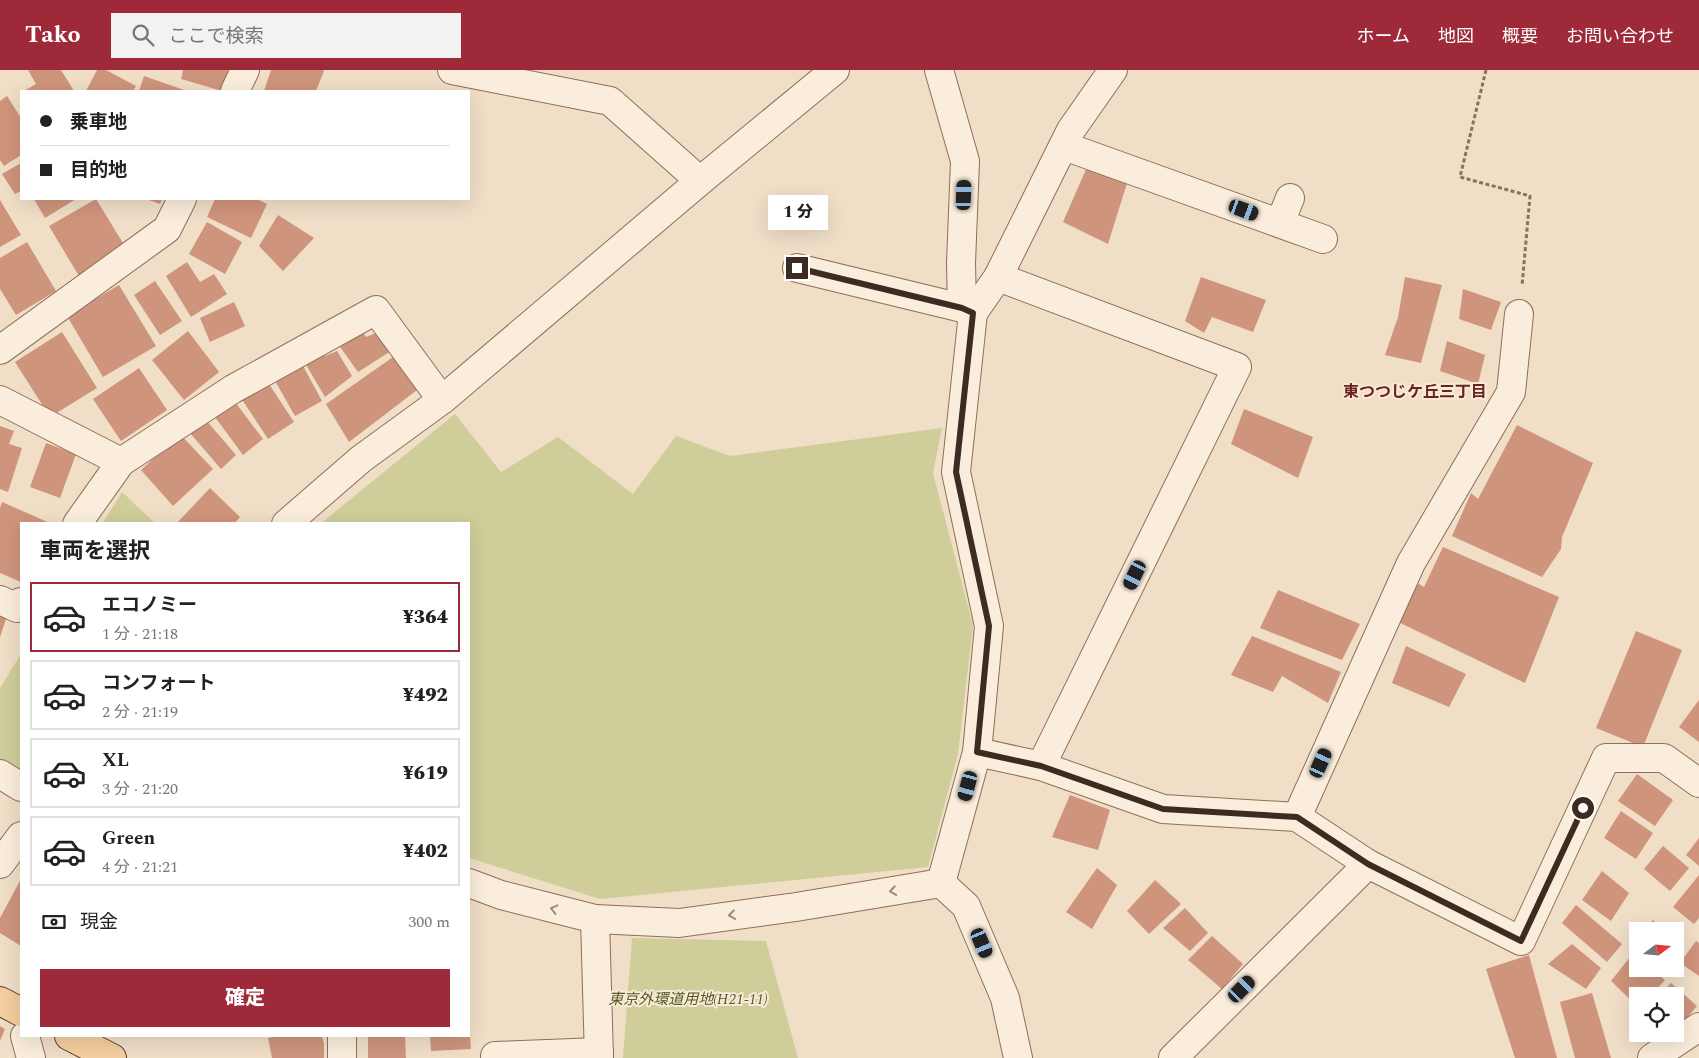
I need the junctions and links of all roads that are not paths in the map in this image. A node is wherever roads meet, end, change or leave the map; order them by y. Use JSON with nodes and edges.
{"nodes":[{"id":1,"x":245,"y":70,"type":"edge"},
{"id":2,"x":452,"y":70,"type":"edge"},
{"id":3,"x":835,"y":70,"type":"edge"},
{"id":4,"x":939,"y":70,"type":"edge"},
{"id":5,"x":1112,"y":70,"type":"edge"},
{"id":6,"x":235,"y":90,"type":"edge"},
{"id":7,"x":1064,"y":146,"type":"junction"},
{"id":8,"x":700,"y":181,"type":"junction"},
{"id":9,"x":182,"y":200,"type":"edge"},
{"id":10,"x":1323,"y":239,"type":"dead end"},
{"id":11,"x":797,"y":268,"type":"dead end"},
{"id":12,"x":998,"y":277,"type":"junction"},
{"id":13,"x":967,"y":311,"type":"junction"},
{"id":14,"x":1519,"y":314,"type":"road end"},
{"id":15,"x":0,"y":350,"type":"edge"},
{"id":16,"x":0,"y":400,"type":"edge"},
{"id":17,"x":442,"y":400,"type":"junction"},
{"id":18,"x":122,"y":462,"type":"junction"},
{"id":19,"x":78,"y":522,"type":"edge"},
{"id":20,"x":288,"y":522,"type":"edge"},
{"id":21,"x":0,"y":600,"type":"edge"},
{"id":22,"x":20,"y":604,"type":"edge"},
{"id":23,"x":977,"y":752,"type":"junction"},
{"id":24,"x":1041,"y":766,"type":"junction"},
{"id":25,"x":0,"y":774,"type":"edge"},
{"id":26,"x":1699,"y":783,"type":"edge"},
{"id":27,"x":20,"y":786,"type":"edge"},
{"id":28,"x":1297,"y":817,"type":"junction"},
{"id":29,"x":20,"y":837,"type":"edge"},
{"id":30,"x":0,"y":864,"type":"edge"},
{"id":31,"x":1368,"y":864,"type":"junction"},
{"id":32,"x":470,"y":882,"type":"edge"},
{"id":33,"x":941,"y":883,"type":"junction"},
{"id":34,"x":595,"y":919,"type":"junction"},
{"id":35,"x":1699,"y":1027,"type":"edge"},
{"id":36,"x":24,"y":1037,"type":"edge"},
{"id":37,"x":70,"y":1037,"type":"edge"},
{"id":38,"x":342,"y":1037,"type":"edge"},
{"id":39,"x":599,"y":1055,"type":"edge"},
{"id":40,"x":495,"y":1056,"type":"dead end"},
{"id":41,"x":31,"y":1058,"type":"edge"},
{"id":42,"x":112,"y":1058,"type":"edge"},
{"id":43,"x":342,"y":1058,"type":"edge"},
{"id":44,"x":1018,"y":1058,"type":"edge"},
{"id":45,"x":1173,"y":1058,"type":"edge"},
{"id":46,"x":1652,"y":1058,"type":"edge"}],
"edges":[{"from":1,"to":6,"type":"street"},
{"from":2,"to":8,"type":"street"},
{"from":3,"to":8,"type":"street"},
{"from":4,"to":13,"type":"street"},
{"from":5,"to":7,"type":"street"},
{"from":7,"to":10,"type":"street"},
{"from":7,"to":12,"type":"street"},
{"from":8,"to":17,"type":"street"},
{"from":9,"to":15,"type":"street"},
{"from":11,"to":13,"type":"street"},
{"from":12,"to":13,"type":"street"},
{"from":12,"to":24,"type":"street"},
{"from":13,"to":23,"type":"street"},
{"from":14,"to":28,"type":"street"},
{"from":16,"to":18,"type":"street"},
{"from":17,"to":18,"type":"street"},
{"from":17,"to":20,"type":"street"},
{"from":18,"to":19,"type":"street"},
{"from":21,"to":22,"type":"street"},
{"from":23,"to":24,"type":"street"},
{"from":23,"to":33,"type":"street"},
{"from":24,"to":28,"type":"street"},
{"from":25,"to":27,"type":"street"},
{"from":26,"to":31,"type":"street"},
{"from":28,"to":31,"type":"street"},
{"from":29,"to":30,"type":"street"},
{"from":31,"to":45,"type":"street"},
{"from":34,"to":32,"type":"street","one_way":true},
{"from":33,"to":34,"type":"street","one_way":true},
{"from":33,"to":44,"type":"street"},
{"from":34,"to":39,"type":"street"},
{"from":35,"to":46,"type":"street"},
{"from":36,"to":41,"type":"street"},
{"from":37,"to":42,"type":"main road"},
{"from":38,"to":43,"type":"street"},
{"from":39,"to":40,"type":"street"}]}
